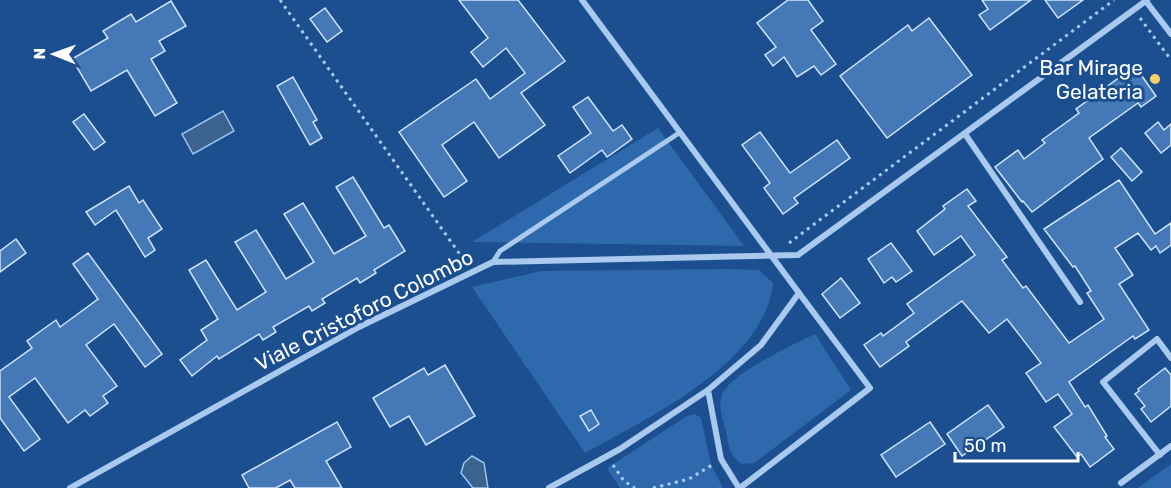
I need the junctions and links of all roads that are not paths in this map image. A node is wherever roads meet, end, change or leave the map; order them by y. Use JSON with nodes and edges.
{"nodes":[{"id":1,"x":582,"y":0,"type":"edge"},
{"id":2,"x":1146,"y":0,"type":"edge"},
{"id":3,"x":1171,"y":34,"type":"edge"},
{"id":4,"x":679,"y":134,"type":"junction"},
{"id":5,"x":965,"y":134,"type":"junction"},
{"id":6,"x":772,"y":256,"type":"junction"},
{"id":7,"x":493,"y":262,"type":"junction"},
{"id":8,"x":799,"y":293,"type":"junction"},
{"id":9,"x":1080,"y":302,"type":"dead end"},
{"id":10,"x":1171,"y":358,"type":"edge"},
{"id":11,"x":708,"y":390,"type":"junction"},
{"id":12,"x":1171,"y":446,"type":"edge"},
{"id":13,"x":1160,"y":455,"type":"junction"},
{"id":14,"x":1121,"y":483,"type":"dead end"},
{"id":15,"x":70,"y":488,"type":"edge"},
{"id":16,"x":549,"y":488,"type":"edge"},
{"id":17,"x":739,"y":488,"type":"edge"}],
"edges":[{"from":1,"to":4,"type":"street"},
{"from":2,"to":3,"type":"street"},
{"from":2,"to":5,"type":"street","name":"Viale Cristoforo Colombo"},
{"from":4,"to":6,"type":"street"},
{"from":4,"to":7,"type":"street"},
{"from":5,"to":6,"type":"street","name":"Viale Cristoforo Colombo"},
{"from":5,"to":9,"type":"street"},
{"from":6,"to":7,"type":"street","name":"Viale Cristoforo Colombo"},
{"from":6,"to":8,"type":"street"},
{"from":7,"to":15,"type":"street","name":"Viale Cristoforo Colombo"},
{"from":8,"to":11,"type":"street"},
{"from":8,"to":17,"type":"street"},
{"from":10,"to":13,"type":"street"},
{"from":11,"to":16,"type":"street"},
{"from":11,"to":17,"type":"street"},
{"from":12,"to":13,"type":"street"},
{"from":13,"to":14,"type":"street"}]}
